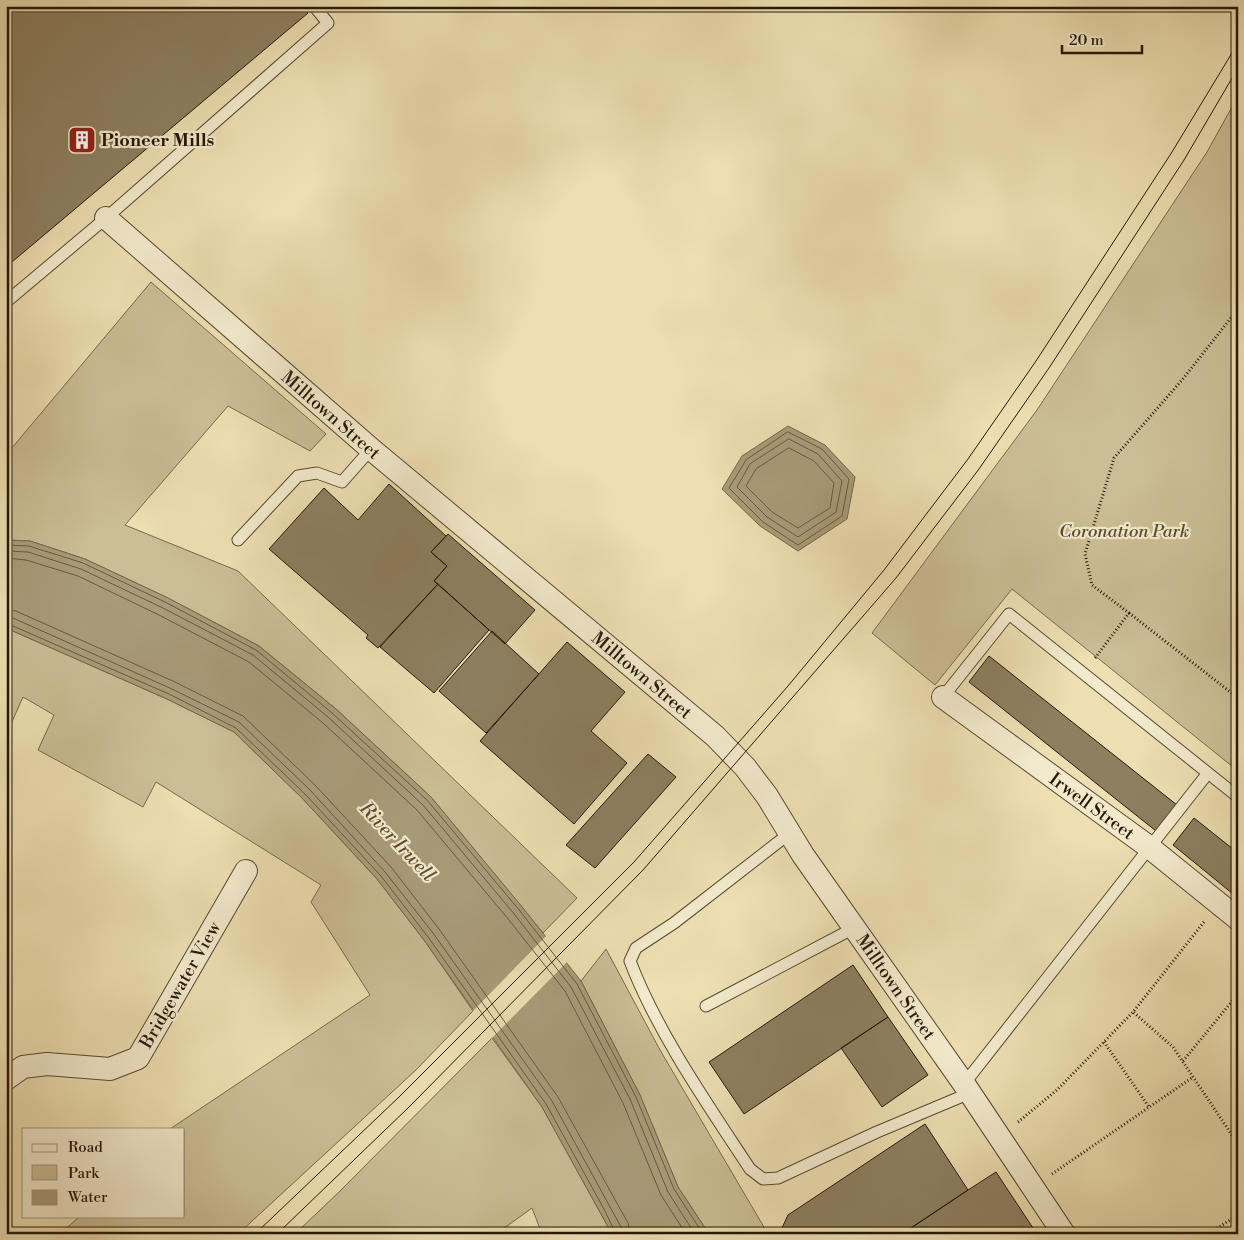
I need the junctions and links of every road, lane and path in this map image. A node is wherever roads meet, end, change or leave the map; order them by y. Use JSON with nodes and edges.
{"nodes":[{"id":1,"x":314,"y":6,"type":"edge"},
{"id":2,"x":106,"y":218,"type":"junction"},
{"id":3,"x":6,"y":302,"type":"edge"},
{"id":4,"x":1238,"y":309,"type":"edge"},
{"id":5,"x":371,"y":449,"type":"junction"},
{"id":6,"x":238,"y":540,"type":"dead end"},
{"id":7,"x":1129,"y":613,"type":"junction"},
{"id":8,"x":1084,"y":674,"type":"junction"},
{"id":9,"x":943,"y":697,"type":"joint"},
{"id":10,"x":1238,"y":698,"type":"edge"},
{"id":11,"x":1208,"y":773,"type":"junction"},
{"id":12,"x":1238,"y":797,"type":"edge"},
{"id":13,"x":790,"y":833,"type":"junction"},
{"id":14,"x":1149,"y":847,"type":"junction"},
{"id":15,"x":246,"y":871,"type":"dead end"},
{"id":16,"x":1219,"y":904,"type":"junction"},
{"id":17,"x":1238,"y":919,"type":"edge"},
{"id":18,"x":854,"y":928,"type":"junction"},
{"id":19,"x":1238,"y":994,"type":"edge"},
{"id":20,"x":706,"y":1006,"type":"dead end"},
{"id":21,"x":1133,"y":1012,"type":"junction"},
{"id":22,"x":1104,"y":1042,"type":"junction"},
{"id":23,"x":1183,"y":1061,"type":"junction"},
{"id":24,"x":1193,"y":1077,"type":"junction"},
{"id":25,"x":6,"y":1078,"type":"edge"},
{"id":26,"x":967,"y":1088,"type":"junction"},
{"id":27,"x":1149,"y":1107,"type":"junction"},
{"id":28,"x":1000,"y":1137,"type":"junction"},
{"id":29,"x":1238,"y":1144,"type":"edge"},
{"id":30,"x":1033,"y":1187,"type":"junction"},
{"id":31,"x":1238,"y":1215,"type":"edge"},
{"id":32,"x":1064,"y":1234,"type":"edge"},
{"id":33,"x":1208,"y":1234,"type":"edge"}],
"edges":[{"from":1,"to":2,"type":"lane"},
{"from":2,"to":3,"type":"lane"},
{"from":2,"to":5,"type":"street","name":"Milltown Street"},
{"from":4,"to":7,"type":"path"},
{"from":5,"to":6,"type":"lane"},
{"from":5,"to":13,"type":"street","name":"Milltown Street"},
{"from":7,"to":8,"type":"path"},
{"from":7,"to":10,"type":"path"},
{"from":8,"to":9,"type":"lane"},
{"from":8,"to":11,"type":"lane"},
{"from":9,"to":14,"type":"street","name":"Irwell Street"},
{"from":11,"to":12,"type":"lane"},
{"from":11,"to":14,"type":"lane"},
{"from":13,"to":18,"type":"street","name":"Milltown Street"},
{"from":13,"to":26,"type":"lane"},
{"from":14,"to":16,"type":"street","name":"Irwell Street"},
{"from":14,"to":26,"type":"lane"},
{"from":15,"to":25,"type":"street","name":"Bridgewater View"},
{"from":16,"to":17,"type":"street","name":"Irwell Street"},
{"from":16,"to":21,"type":"path"},
{"from":18,"to":20,"type":"lane"},
{"from":18,"to":26,"type":"street","name":"Milltown Street"},
{"from":19,"to":23,"type":"path"},
{"from":21,"to":22,"type":"path"},
{"from":21,"to":23,"type":"path"},
{"from":22,"to":27,"type":"path"},
{"from":22,"to":28,"type":"path"},
{"from":23,"to":24,"type":"path"},
{"from":24,"to":27,"type":"path"},
{"from":24,"to":29,"type":"path"},
{"from":26,"to":28,"type":"street","name":"Milltown Street"},
{"from":27,"to":30,"type":"path"},
{"from":28,"to":30,"type":"street","name":"Milltown Street"},
{"from":30,"to":32,"type":"street","name":"Milltown Street"},
{"from":31,"to":33,"type":"path"}]}
